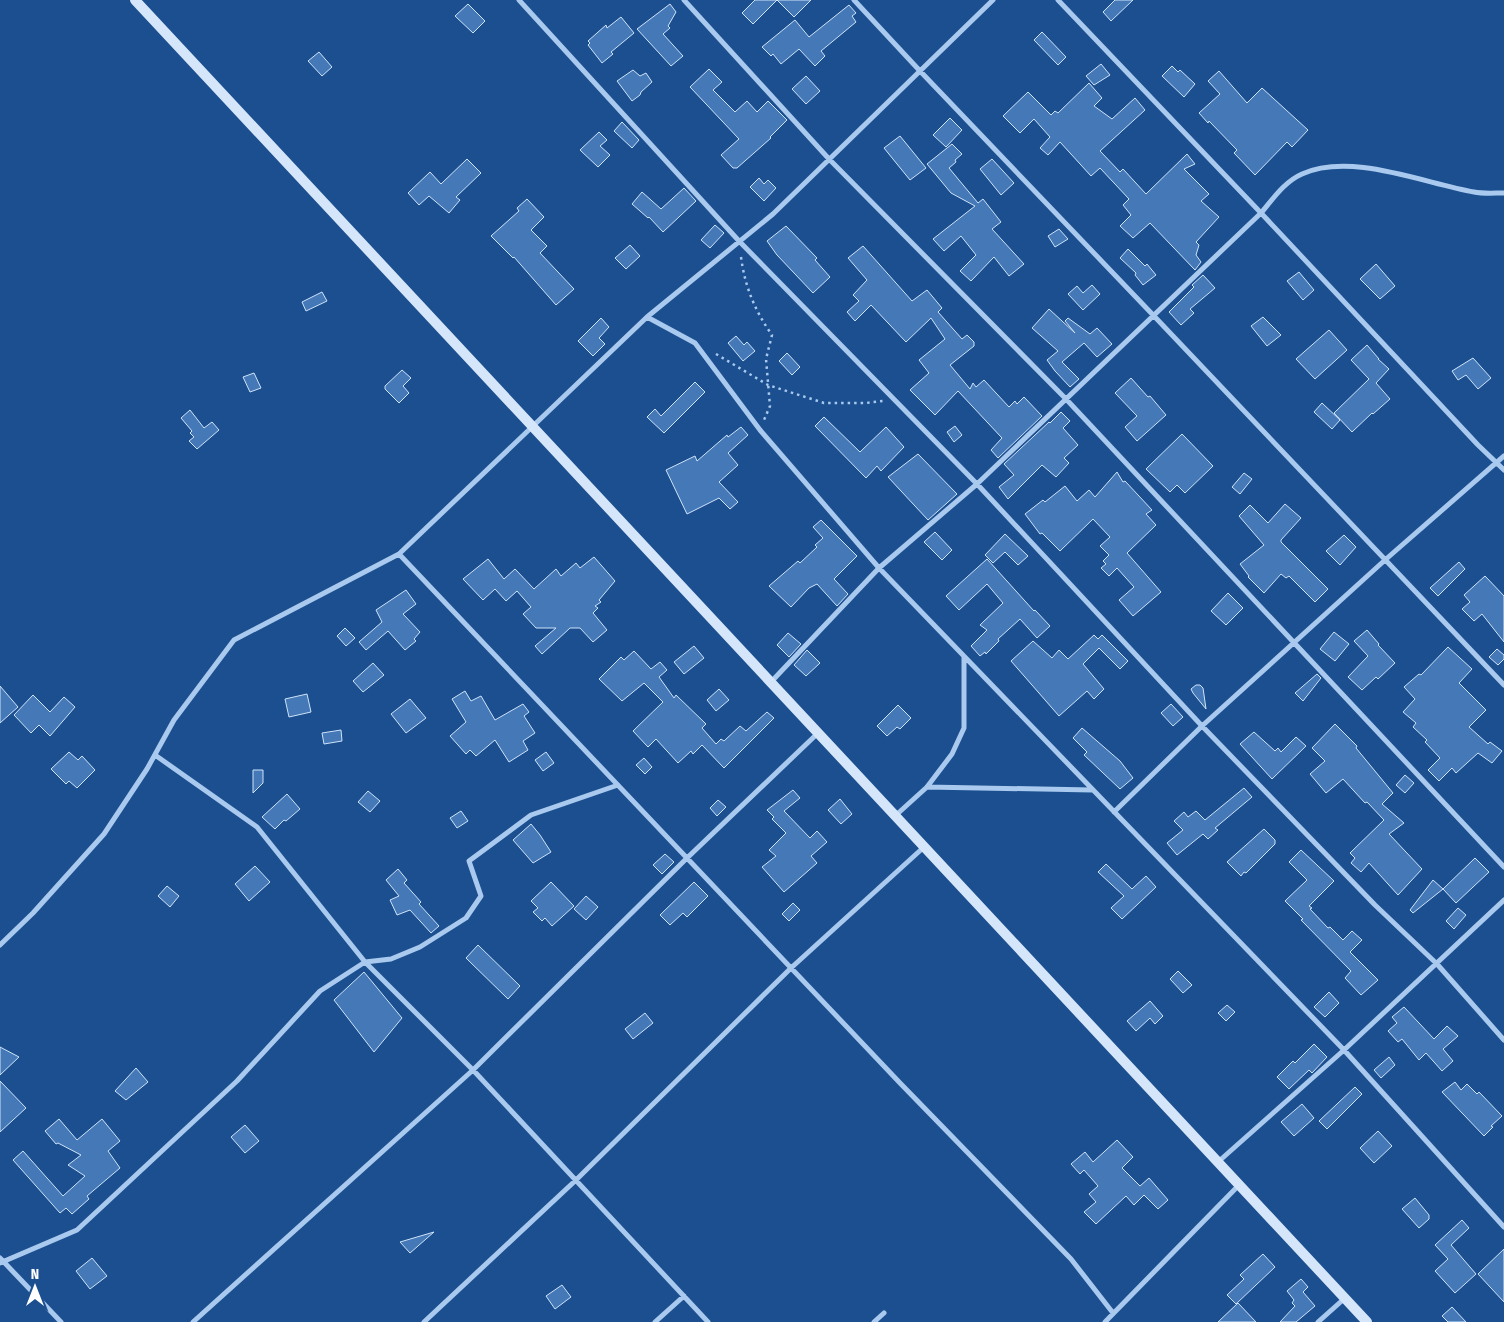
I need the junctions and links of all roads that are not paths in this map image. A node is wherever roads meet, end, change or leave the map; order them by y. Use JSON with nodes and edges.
{"nodes":[{"id":1,"x":135,"y":0,"type":"edge"},
{"id":2,"x":519,"y":0,"type":"edge"},
{"id":3,"x":684,"y":0,"type":"edge"},
{"id":4,"x":854,"y":0,"type":"edge"},
{"id":5,"x":993,"y":0,"type":"edge"},
{"id":6,"x":1058,"y":0,"type":"edge"},
{"id":7,"x":920,"y":71,"type":"junction"},
{"id":8,"x":829,"y":159,"type":"junction"},
{"id":9,"x":1504,"y":193,"type":"edge"},
{"id":10,"x":1261,"y":213,"type":"junction"},
{"id":11,"x":739,"y":241,"type":"junction"},
{"id":12,"x":1154,"y":316,"type":"junction"},
{"id":13,"x":647,"y":317,"type":"junction"},
{"id":14,"x":1066,"y":399,"type":"junction"},
{"id":15,"x":532,"y":426,"type":"junction"},
{"id":16,"x":1504,"y":456,"type":"edge"},
{"id":17,"x":1498,"y":463,"type":"junction"},
{"id":18,"x":1504,"y":470,"type":"edge"},
{"id":19,"x":977,"y":484,"type":"junction"},
{"id":20,"x":399,"y":554,"type":"junction"},
{"id":21,"x":1386,"y":560,"type":"junction"},
{"id":22,"x":879,"y":568,"type":"junction"},
{"id":23,"x":1294,"y":642,"type":"junction"},
{"id":24,"x":964,"y":657,"type":"junction"},
{"id":25,"x":770,"y":682,"type":"junction"},
{"id":26,"x":1504,"y":685,"type":"edge"},
{"id":27,"x":1202,"y":726,"type":"junction"},
{"id":28,"x":818,"y":733,"type":"junction"},
{"id":29,"x":155,"y":754,"type":"junction"},
{"id":30,"x":618,"y":785,"type":"junction"},
{"id":31,"x":927,"y":787,"type":"junction"},
{"id":32,"x":1092,"y":790,"type":"junction"},
{"id":33,"x":1114,"y":812,"type":"junction"},
{"id":34,"x":895,"y":816,"type":"junction"},
{"id":35,"x":924,"y":847,"type":"junction"},
{"id":36,"x":686,"y":859,"type":"junction"},
{"id":37,"x":1504,"y":867,"type":"edge"},
{"id":38,"x":1504,"y":900,"type":"edge"},
{"id":39,"x":0,"y":945,"type":"edge"},
{"id":40,"x":365,"y":962,"type":"junction"},
{"id":41,"x":1437,"y":964,"type":"junction"},
{"id":42,"x":791,"y":968,"type":"junction"},
{"id":43,"x":1504,"y":1040,"type":"edge"},
{"id":44,"x":1344,"y":1050,"type":"junction"},
{"id":45,"x":473,"y":1070,"type":"junction"},
{"id":46,"x":1218,"y":1162,"type":"junction"},
{"id":47,"x":576,"y":1180,"type":"junction"},
{"id":48,"x":1239,"y":1185,"type":"junction"},
{"id":49,"x":1504,"y":1227,"type":"edge"},
{"id":50,"x":1,"y":1261,"type":"edge"},
{"id":51,"x":684,"y":1296,"type":"junction"},
{"id":52,"x":1344,"y":1298,"type":"junction"},
{"id":53,"x":884,"y":1313,"type":"dead end"},
{"id":54,"x":1114,"y":1313,"type":"junction"},
{"id":55,"x":61,"y":1322,"type":"edge"},
{"id":56,"x":193,"y":1322,"type":"edge"},
{"id":57,"x":424,"y":1322,"type":"edge"},
{"id":58,"x":655,"y":1322,"type":"edge"},
{"id":59,"x":708,"y":1322,"type":"edge"},
{"id":60,"x":874,"y":1322,"type":"edge"},
{"id":61,"x":1104,"y":1322,"type":"edge"},
{"id":62,"x":1318,"y":1322,"type":"edge"},
{"id":63,"x":1367,"y":1322,"type":"edge"}],
"edges":[{"from":1,"to":15,"type":"street"},
{"from":2,"to":11,"type":"street"},
{"from":3,"to":8,"type":"street"},
{"from":4,"to":7,"type":"street"},
{"from":5,"to":7,"type":"street"},
{"from":6,"to":10,"type":"street"},
{"from":7,"to":8,"type":"street"},
{"from":7,"to":12,"type":"street"},
{"from":8,"to":11,"type":"street"},
{"from":8,"to":14,"type":"street"},
{"from":9,"to":10,"type":"street"},
{"from":10,"to":12,"type":"street"},
{"from":10,"to":17,"type":"street"},
{"from":11,"to":13,"type":"street"},
{"from":11,"to":19,"type":"street"},
{"from":12,"to":14,"type":"street"},
{"from":12,"to":21,"type":"street"},
{"from":13,"to":15,"type":"street"},
{"from":13,"to":22,"type":"street"},
{"from":14,"to":19,"type":"street"},
{"from":14,"to":23,"type":"street"},
{"from":15,"to":20,"type":"street"},
{"from":15,"to":25,"type":"street"},
{"from":16,"to":17,"type":"street"},
{"from":17,"to":18,"type":"street"},
{"from":17,"to":21,"type":"street"},
{"from":19,"to":22,"type":"street"},
{"from":19,"to":27,"type":"street"},
{"from":20,"to":29,"type":"street"},
{"from":20,"to":30,"type":"street"},
{"from":21,"to":23,"type":"street"},
{"from":21,"to":26,"type":"street"},
{"from":22,"to":24,"type":"street"},
{"from":22,"to":25,"type":"street"},
{"from":23,"to":27,"type":"street"},
{"from":23,"to":37,"type":"street"},
{"from":24,"to":31,"type":"street"},
{"from":24,"to":32,"type":"street"},
{"from":25,"to":28,"type":"street"},
{"from":27,"to":33,"type":"street"},
{"from":27,"to":41,"type":"street"},
{"from":28,"to":34,"type":"street"},
{"from":28,"to":36,"type":"street"},
{"from":29,"to":39,"type":"street"},
{"from":29,"to":40,"type":"street"},
{"from":30,"to":36,"type":"street"},
{"from":30,"to":40,"type":"street"},
{"from":31,"to":32,"type":"street"},
{"from":31,"to":34,"type":"street"},
{"from":32,"to":33,"type":"street"},
{"from":33,"to":44,"type":"street"},
{"from":34,"to":35,"type":"street"},
{"from":35,"to":42,"type":"street"},
{"from":35,"to":46,"type":"street"},
{"from":36,"to":42,"type":"street"},
{"from":36,"to":45,"type":"street"},
{"from":38,"to":41,"type":"street"},
{"from":40,"to":45,"type":"street"},
{"from":40,"to":50,"type":"street"},
{"from":41,"to":43,"type":"street"},
{"from":41,"to":44,"type":"street"},
{"from":42,"to":47,"type":"street"},
{"from":42,"to":54,"type":"street"},
{"from":44,"to":46,"type":"street"},
{"from":44,"to":49,"type":"street"},
{"from":45,"to":47,"type":"street"},
{"from":45,"to":56,"type":"street"},
{"from":46,"to":48,"type":"street"},
{"from":47,"to":51,"type":"street"},
{"from":47,"to":57,"type":"street"},
{"from":48,"to":52,"type":"street"},
{"from":48,"to":54,"type":"street"},
{"from":50,"to":55,"type":"street"},
{"from":51,"to":58,"type":"street"},
{"from":51,"to":59,"type":"street"},
{"from":52,"to":62,"type":"street"},
{"from":52,"to":63,"type":"street"},
{"from":53,"to":60,"type":"street"},
{"from":54,"to":61,"type":"street"}]}
